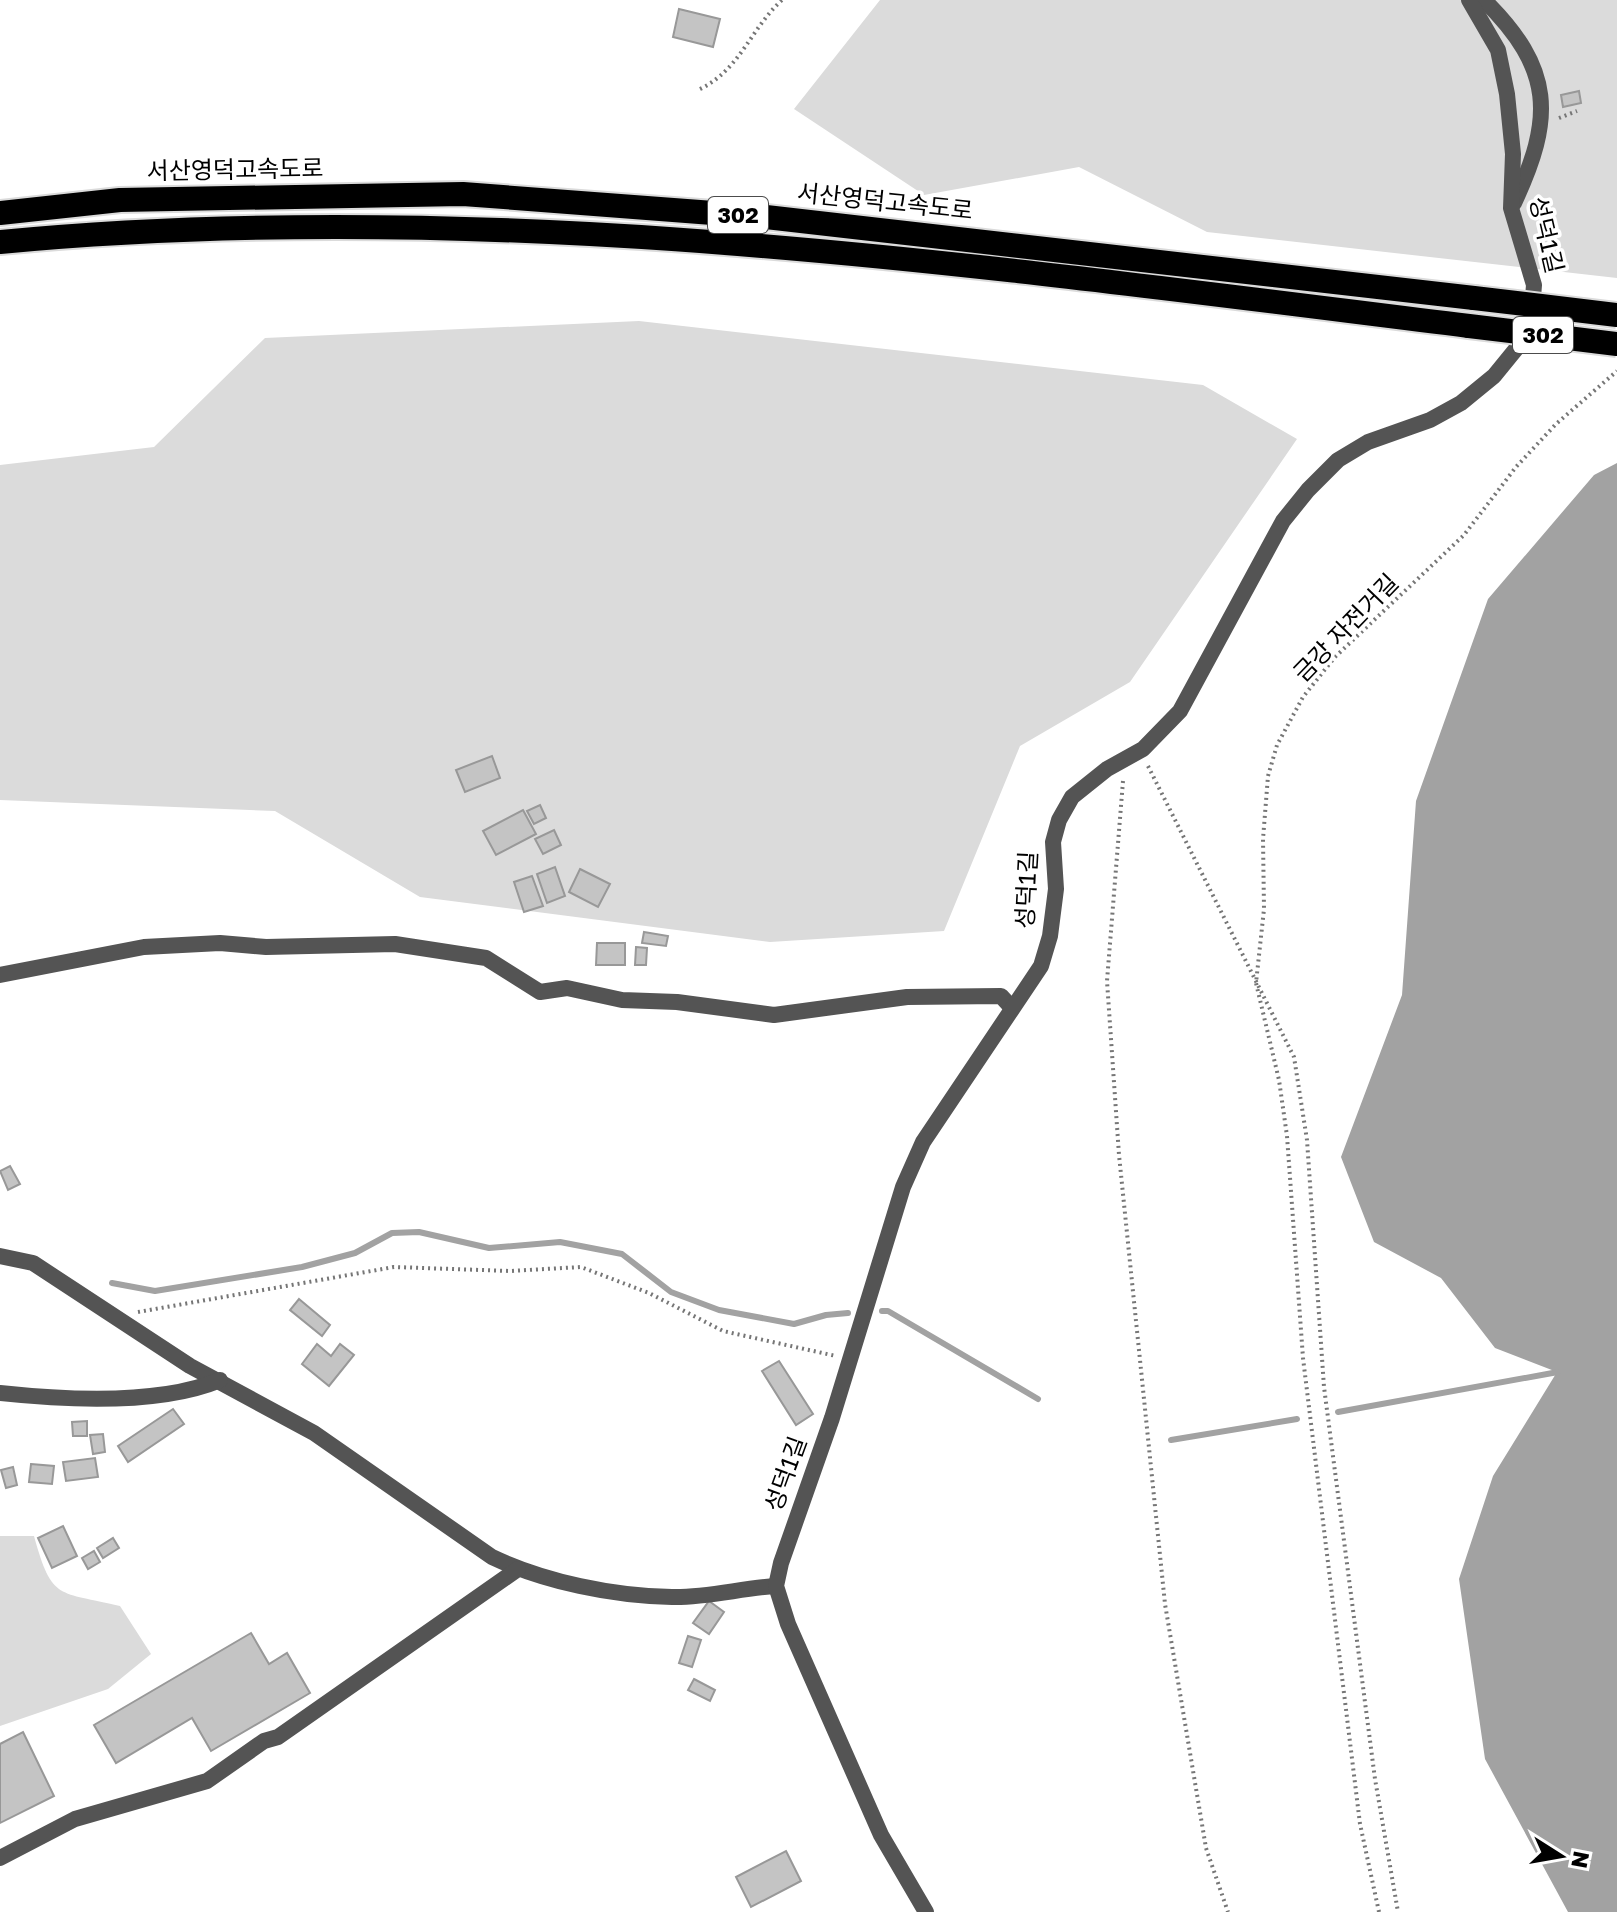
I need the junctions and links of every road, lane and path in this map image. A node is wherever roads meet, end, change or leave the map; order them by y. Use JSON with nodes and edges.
{"nodes":[{"id":1,"x":782,"y":0,"type":"edge"},
{"id":2,"x":1469,"y":0,"type":"edge"},
{"id":3,"x":1484,"y":0,"type":"edge"},
{"id":4,"x":700,"y":89,"type":"dead end"},
{"id":5,"x":1511,"y":208,"type":"junction"},
{"id":6,"x":0,"y":213,"type":"edge"},
{"id":7,"x":0,"y":242,"type":"edge"},
{"id":8,"x":1617,"y":315,"type":"edge"},
{"id":9,"x":1617,"y":344,"type":"edge"},
{"id":10,"x":1617,"y":371,"type":"edge"},
{"id":11,"x":1143,"y":749,"type":"junction"},
{"id":12,"x":1125,"y":760,"type":"junction"},
{"id":13,"x":0,"y":975,"type":"edge"},
{"id":14,"x":1256,"y":983,"type":"junction"},
{"id":15,"x":1012,"y":1008,"type":"junction"},
{"id":16,"x":0,"y":1256,"type":"edge"},
{"id":17,"x":116,"y":1316,"type":"junction"},
{"id":18,"x":850,"y":1359,"type":"junction"},
{"id":19,"x":220,"y":1380,"type":"junction"},
{"id":20,"x":0,"y":1393,"type":"edge"},
{"id":21,"x":518,"y":1569,"type":"junction"},
{"id":22,"x":776,"y":1586,"type":"junction"},
{"id":23,"x":0,"y":1858,"type":"edge"},
{"id":24,"x":926,"y":1912,"type":"edge"},
{"id":25,"x":1228,"y":1912,"type":"edge"},
{"id":26,"x":1379,"y":1912,"type":"edge"},
{"id":27,"x":1398,"y":1912,"type":"edge"}],
"edges":[{"from":1,"to":4,"type":"path"},
{"from":2,"to":5,"type":"street","name":"성덕1길"},
{"from":3,"to":5,"type":"street"},
{"from":5,"to":11,"type":"street","name":"성덕1길"},
{"from":6,"to":8,"type":"highway","name":"서산영덕고속도로","number":"302","bridge":true},
{"from":7,"to":9,"type":"highway","number":"302","bridge":true},
{"from":10,"to":14,"type":"path","name":"금강 자전거길"},
{"from":11,"to":12,"type":"street","name":"성덕1길"},
{"from":11,"to":14,"type":"path"},
{"from":12,"to":15,"type":"street","name":"성덕1길"},
{"from":12,"to":25,"type":"path"},
{"from":13,"to":15,"type":"street"},
{"from":14,"to":26,"type":"path"},
{"from":14,"to":27,"type":"path"},
{"from":15,"to":18,"type":"street","name":"성덕1길"},
{"from":16,"to":17,"type":"street"},
{"from":17,"to":18,"type":"path"},
{"from":17,"to":19,"type":"street"},
{"from":18,"to":22,"type":"street","name":"성덕1길"},
{"from":19,"to":20,"type":"street"},
{"from":19,"to":21,"type":"street"},
{"from":21,"to":22,"type":"street"},
{"from":21,"to":23,"type":"street"},
{"from":22,"to":24,"type":"street"}]}
